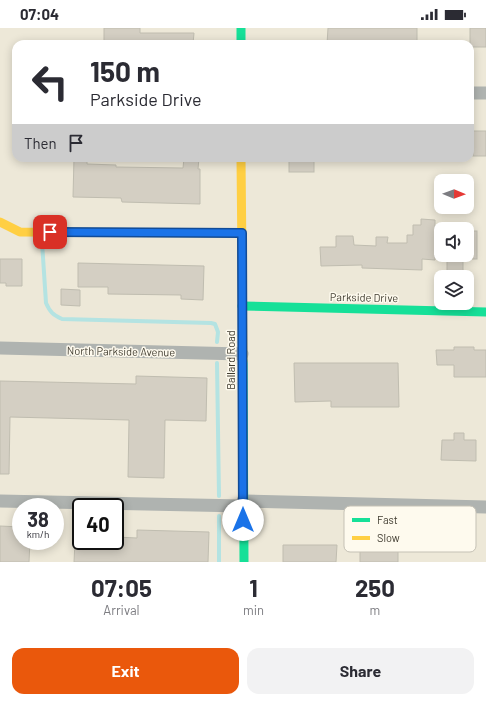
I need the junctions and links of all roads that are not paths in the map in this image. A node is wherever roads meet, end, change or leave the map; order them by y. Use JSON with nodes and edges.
{"nodes":[{"id":1,"x":240,"y":28,"type":"edge"},
{"id":2,"x":241,"y":40,"type":"edge"},
{"id":3,"x":474,"y":93,"type":"edge"},
{"id":4,"x":486,"y":93,"type":"edge"},
{"id":5,"x":241,"y":162,"type":"edge"},
{"id":6,"x":0,"y":222,"type":"edge"},
{"id":7,"x":242,"y":233,"type":"junction"},
{"id":8,"x":242,"y":306,"type":"junction"},
{"id":9,"x":486,"y":312,"type":"edge"},
{"id":10,"x":0,"y":348,"type":"edge"},
{"id":11,"x":242,"y":354,"type":"junction"},
{"id":12,"x":0,"y":501,"type":"edge"},
{"id":13,"x":243,"y":504,"type":"junction"},
{"id":14,"x":405,"y":506,"type":"edge"},
{"id":15,"x":476,"y":507,"type":"edge"},
{"id":16,"x":486,"y":507,"type":"edge"},
{"id":17,"x":244,"y":562,"type":"edge"}],
"edges":[{"from":1,"to":2,"type":"street"},
{"from":3,"to":4,"type":"street"},
{"from":5,"to":7,"type":"street","name":"Ballard Road"},
{"from":6,"to":7,"type":"street"},
{"from":7,"to":8,"type":"street","name":"Ballard Road"},
{"from":8,"to":9,"type":"street","name":"Parkside Drive"},
{"from":8,"to":11,"type":"street","name":"Ballard Road"},
{"from":10,"to":11,"type":"street","name":"North Parkside Avenue"},
{"from":11,"to":13,"type":"street","name":"Ballard Road"},
{"from":12,"to":13,"type":"street"},
{"from":13,"to":14,"type":"street"},
{"from":13,"to":17,"type":"street","name":"Ballard Road"},
{"from":15,"to":16,"type":"street"}]}
